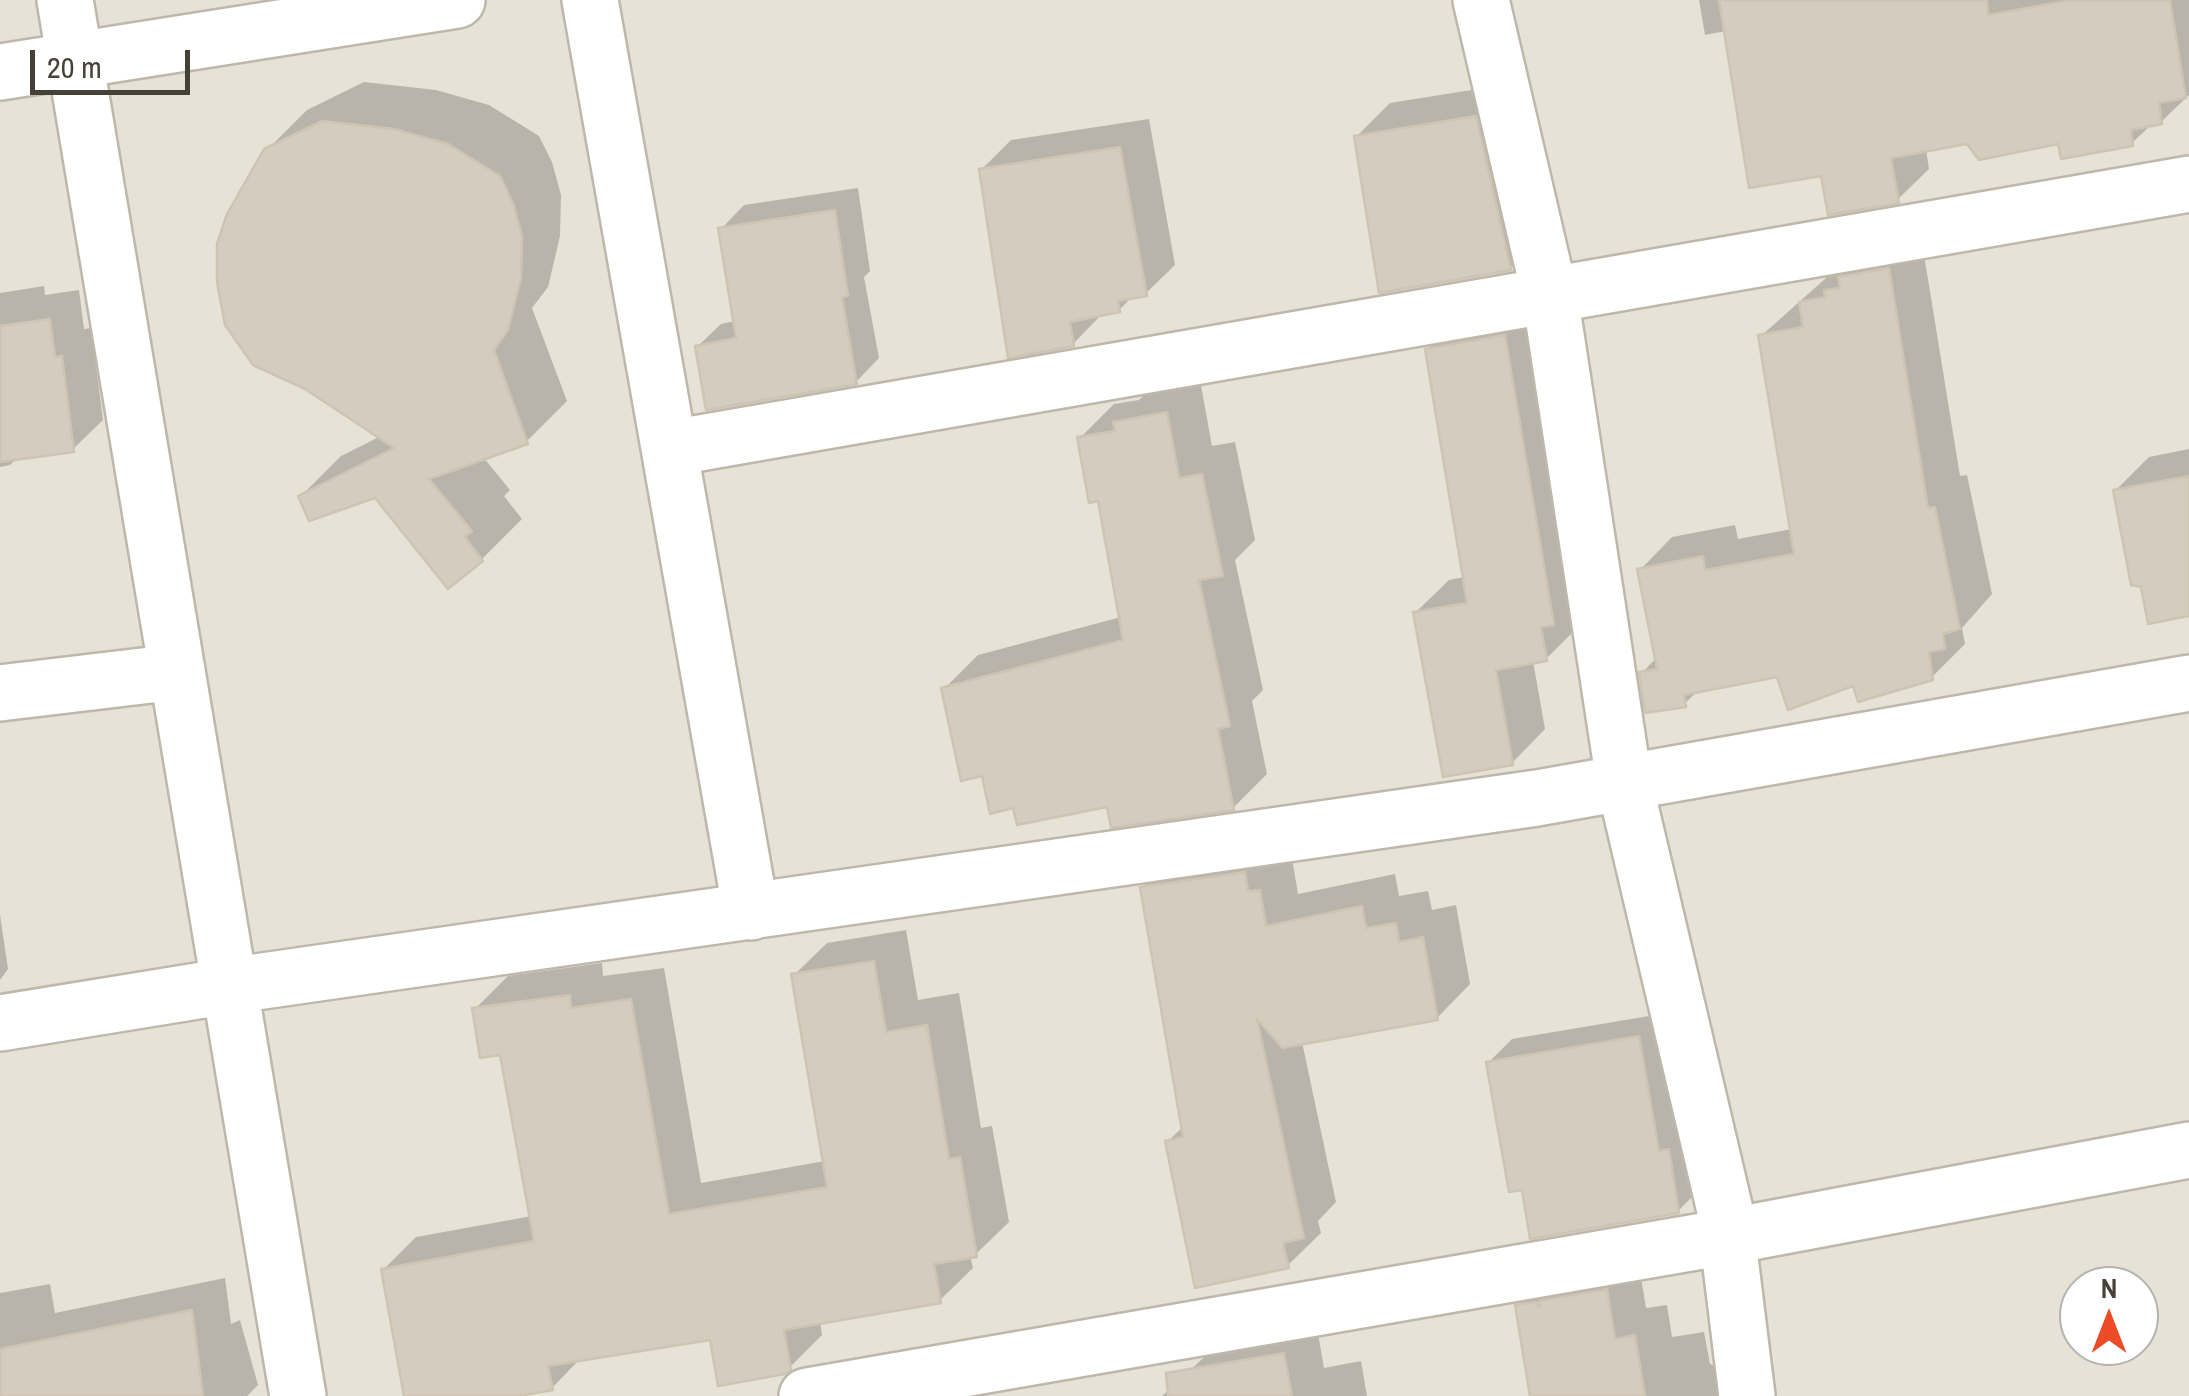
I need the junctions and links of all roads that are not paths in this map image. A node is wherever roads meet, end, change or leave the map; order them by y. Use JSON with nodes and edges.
{"nodes":[{"id":1,"x":65,"y":0,"type":"edge"},
{"id":2,"x":457,"y":0,"type":"edge"},
{"id":3,"x":590,"y":0,"type":"edge"},
{"id":4,"x":1481,"y":0,"type":"edge"},
{"id":5,"x":75,"y":60,"type":"junction"},
{"id":6,"x":0,"y":72,"type":"edge"},
{"id":7,"x":2189,"y":184,"type":"edge"},
{"id":8,"x":1550,"y":296,"type":"junction"},
{"id":9,"x":671,"y":448,"type":"junction"},
{"id":10,"x":176,"y":672,"type":"junction"},
{"id":11,"x":2189,"y":682,"type":"edge"},
{"id":12,"x":0,"y":693,"type":"edge"},
{"id":13,"x":1624,"y":781,"type":"junction"},
{"id":14,"x":751,"y":912,"type":"junction"},
{"id":15,"x":228,"y":986,"type":"junction"},
{"id":16,"x":0,"y":1022,"type":"edge"},
{"id":17,"x":2189,"y":1150,"type":"edge"},
{"id":18,"x":1731,"y":1236,"type":"junction"},
{"id":19,"x":298,"y":1396,"type":"edge"},
{"id":20,"x":807,"y":1396,"type":"edge"},
{"id":21,"x":1748,"y":1396,"type":"edge"}],
"edges":[{"from":1,"to":5,"type":"street"},
{"from":2,"to":5,"type":"street"},
{"from":3,"to":9,"type":"street"},
{"from":4,"to":8,"type":"street"},
{"from":5,"to":6,"type":"street"},
{"from":5,"to":10,"type":"street"},
{"from":7,"to":8,"type":"street"},
{"from":8,"to":9,"type":"street"},
{"from":8,"to":13,"type":"street"},
{"from":9,"to":14,"type":"street"},
{"from":10,"to":12,"type":"street"},
{"from":10,"to":15,"type":"street"},
{"from":11,"to":13,"type":"street"},
{"from":13,"to":14,"type":"street"},
{"from":13,"to":18,"type":"street"},
{"from":14,"to":15,"type":"street"},
{"from":15,"to":16,"type":"street"},
{"from":15,"to":19,"type":"street"},
{"from":17,"to":18,"type":"street"},
{"from":18,"to":20,"type":"street"},
{"from":18,"to":21,"type":"street"}]}
